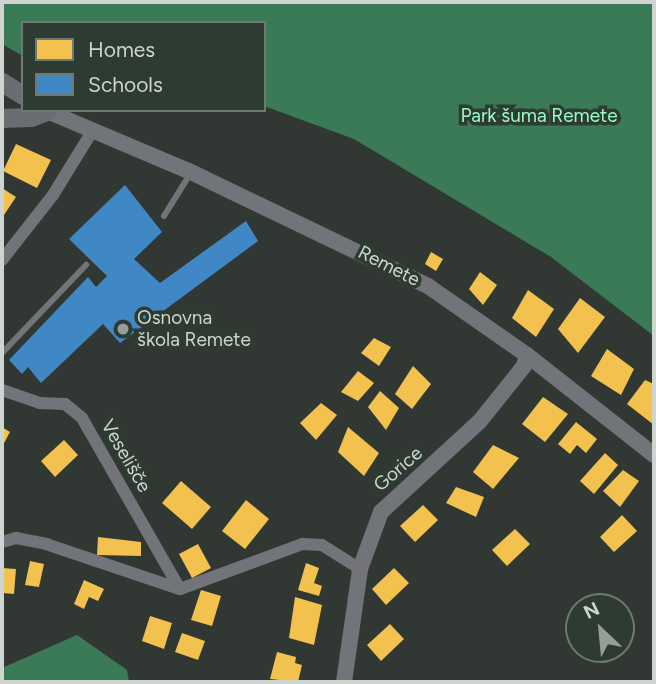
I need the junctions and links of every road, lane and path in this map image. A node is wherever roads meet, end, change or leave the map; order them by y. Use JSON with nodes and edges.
{"nodes":[{"id":1,"x":2,"y":82,"type":"edge"},
{"id":2,"x":21,"y":94,"type":"edge"},
{"id":3,"x":44,"y":112,"type":"edge"},
{"id":4,"x":49,"y":112,"type":"edge"},
{"id":5,"x":2,"y":118,"type":"edge"},
{"id":6,"x":93,"y":130,"type":"junction"},
{"id":7,"x":191,"y":172,"type":"junction"},
{"id":8,"x":164,"y":216,"type":"dead end"},
{"id":9,"x":2,"y":260,"type":"edge"},
{"id":10,"x":86,"y":265,"type":"dead end"},
{"id":11,"x":2,"y":352,"type":"edge"},
{"id":12,"x":527,"y":355,"type":"junction"},
{"id":13,"x":2,"y":390,"type":"edge"},
{"id":14,"x":654,"y":455,"type":"edge"},
{"id":15,"x":2,"y":542,"type":"edge"},
{"id":16,"x":360,"y":569,"type":"junction"},
{"id":17,"x":180,"y":589,"type":"junction"},
{"id":18,"x":344,"y":682,"type":"edge"}],
"edges":[{"from":1,"to":2,"type":"main road"},
{"from":3,"to":5,"type":"main road","name":"Remete"},
{"from":4,"to":6,"type":"street","name":"Remete"},
{"from":6,"to":7,"type":"street","name":"Remete"},
{"from":6,"to":9,"type":"street"},
{"from":7,"to":8,"type":"lane"},
{"from":7,"to":12,"type":"street","name":"Remete"},
{"from":10,"to":11,"type":"lane"},
{"from":12,"to":14,"type":"street","name":"Remete"},
{"from":12,"to":16,"type":"street","name":"Gorice"},
{"from":13,"to":17,"type":"street","name":"Veselišče"},
{"from":15,"to":17,"type":"street"},
{"from":16,"to":17,"type":"street"},
{"from":16,"to":18,"type":"street","name":"Gorice"}]}
